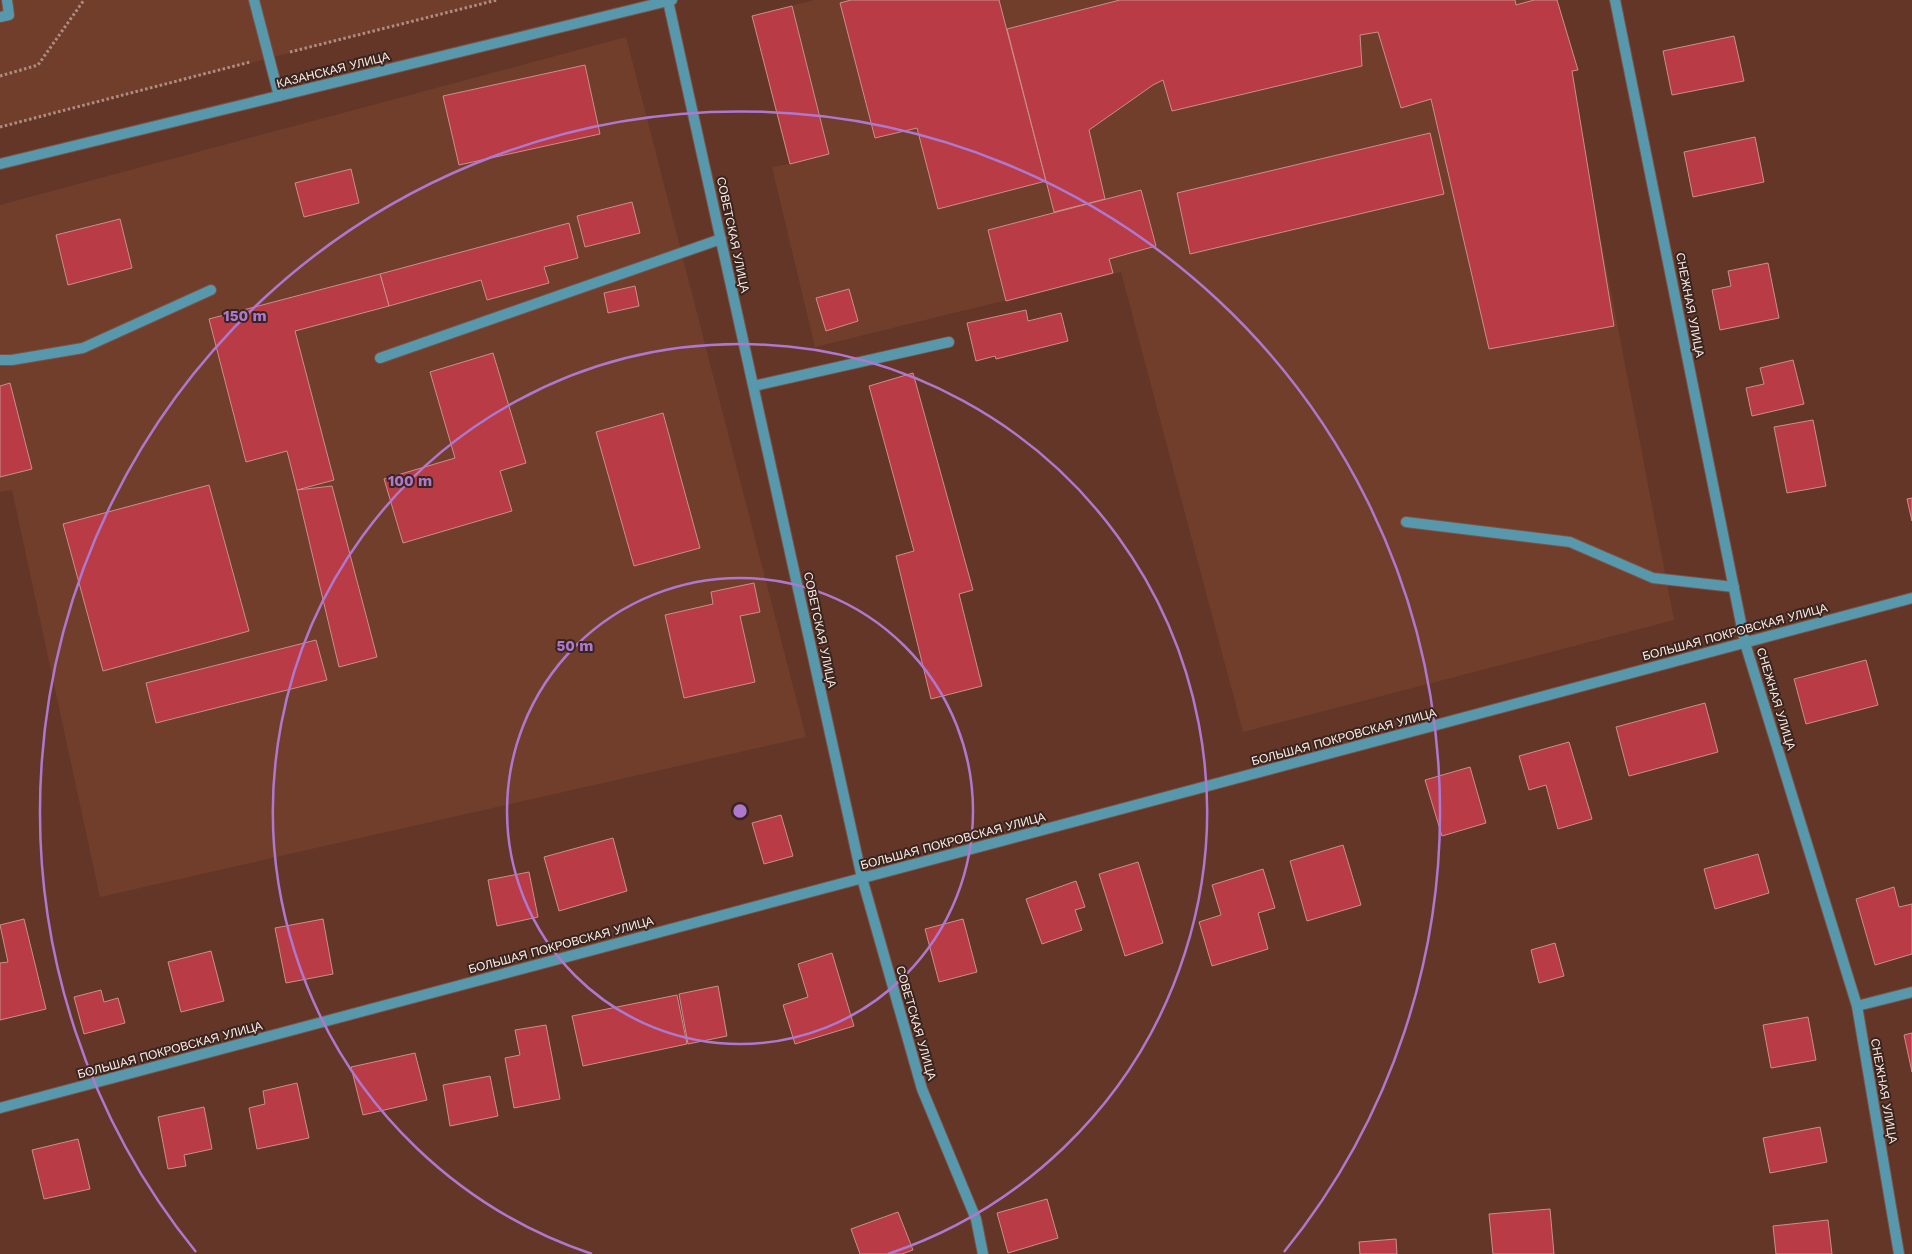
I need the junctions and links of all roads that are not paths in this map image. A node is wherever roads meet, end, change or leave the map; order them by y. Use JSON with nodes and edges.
{"nodes":[{"id":1,"x":7,"y":0,"type":"edge"},
{"id":2,"x":254,"y":0,"type":"edge"},
{"id":3,"x":1615,"y":0,"type":"edge"},
{"id":4,"x":670,"y":1,"type":"edge"},
{"id":5,"x":0,"y":17,"type":"edge"},
{"id":6,"x":280,"y":96,"type":"junction"},
{"id":7,"x":0,"y":164,"type":"edge"},
{"id":8,"x":721,"y":239,"type":"junction"},
{"id":9,"x":211,"y":290,"type":"dead end"},
{"id":10,"x":949,"y":342,"type":"dead end"},
{"id":11,"x":380,"y":358,"type":"dead end"},
{"id":12,"x":0,"y":360,"type":"edge"},
{"id":13,"x":754,"y":386,"type":"junction"},
{"id":14,"x":1406,"y":522,"type":"dead end"},
{"id":15,"x":1734,"y":587,"type":"junction"},
{"id":16,"x":1912,"y":598,"type":"edge"},
{"id":17,"x":1745,"y":643,"type":"junction"},
{"id":18,"x":862,"y":878,"type":"junction"},
{"id":19,"x":1912,"y":992,"type":"edge"},
{"id":20,"x":1857,"y":1006,"type":"junction"},
{"id":21,"x":0,"y":1108,"type":"edge"},
{"id":22,"x":983,"y":1254,"type":"edge"},
{"id":23,"x":1899,"y":1254,"type":"edge"}],
"edges":[{"from":1,"to":5,"type":"street"},
{"from":2,"to":6,"type":"street"},
{"from":3,"to":15,"type":"street","name":"СНЕЖНАЯ УЛИЦА"},
{"from":4,"to":6,"type":"street","name":"КАЗАНСКАЯ УЛИЦА"},
{"from":4,"to":8,"type":"street","name":"СОВЕТСКАЯ УЛИЦА"},
{"from":6,"to":7,"type":"street","name":"КАЗАНСКАЯ УЛИЦА"},
{"from":8,"to":11,"type":"street"},
{"from":8,"to":13,"type":"street","name":"СОВЕТСКАЯ УЛИЦА"},
{"from":9,"to":12,"type":"street"},
{"from":10,"to":13,"type":"street"},
{"from":13,"to":18,"type":"street","name":"СОВЕТСКАЯ УЛИЦА"},
{"from":14,"to":15,"type":"street"},
{"from":15,"to":17,"type":"street","name":"СНЕЖНАЯ УЛИЦА"},
{"from":16,"to":17,"type":"street","name":"БОЛЬШАЯ ПОКРОВСКАЯ УЛИЦА"},
{"from":17,"to":18,"type":"street","name":"БОЛЬШАЯ ПОКРОВСКАЯ УЛИЦА"},
{"from":17,"to":20,"type":"street","name":"СНЕЖНАЯ УЛИЦА"},
{"from":18,"to":21,"type":"street","name":"БОЛЬШАЯ ПОКРОВСКАЯ УЛИЦА"},
{"from":18,"to":22,"type":"street","name":"СОВЕТСКАЯ УЛИЦА"},
{"from":19,"to":20,"type":"street"},
{"from":20,"to":23,"type":"street","name":"СНЕЖНАЯ УЛИЦА"}]}
